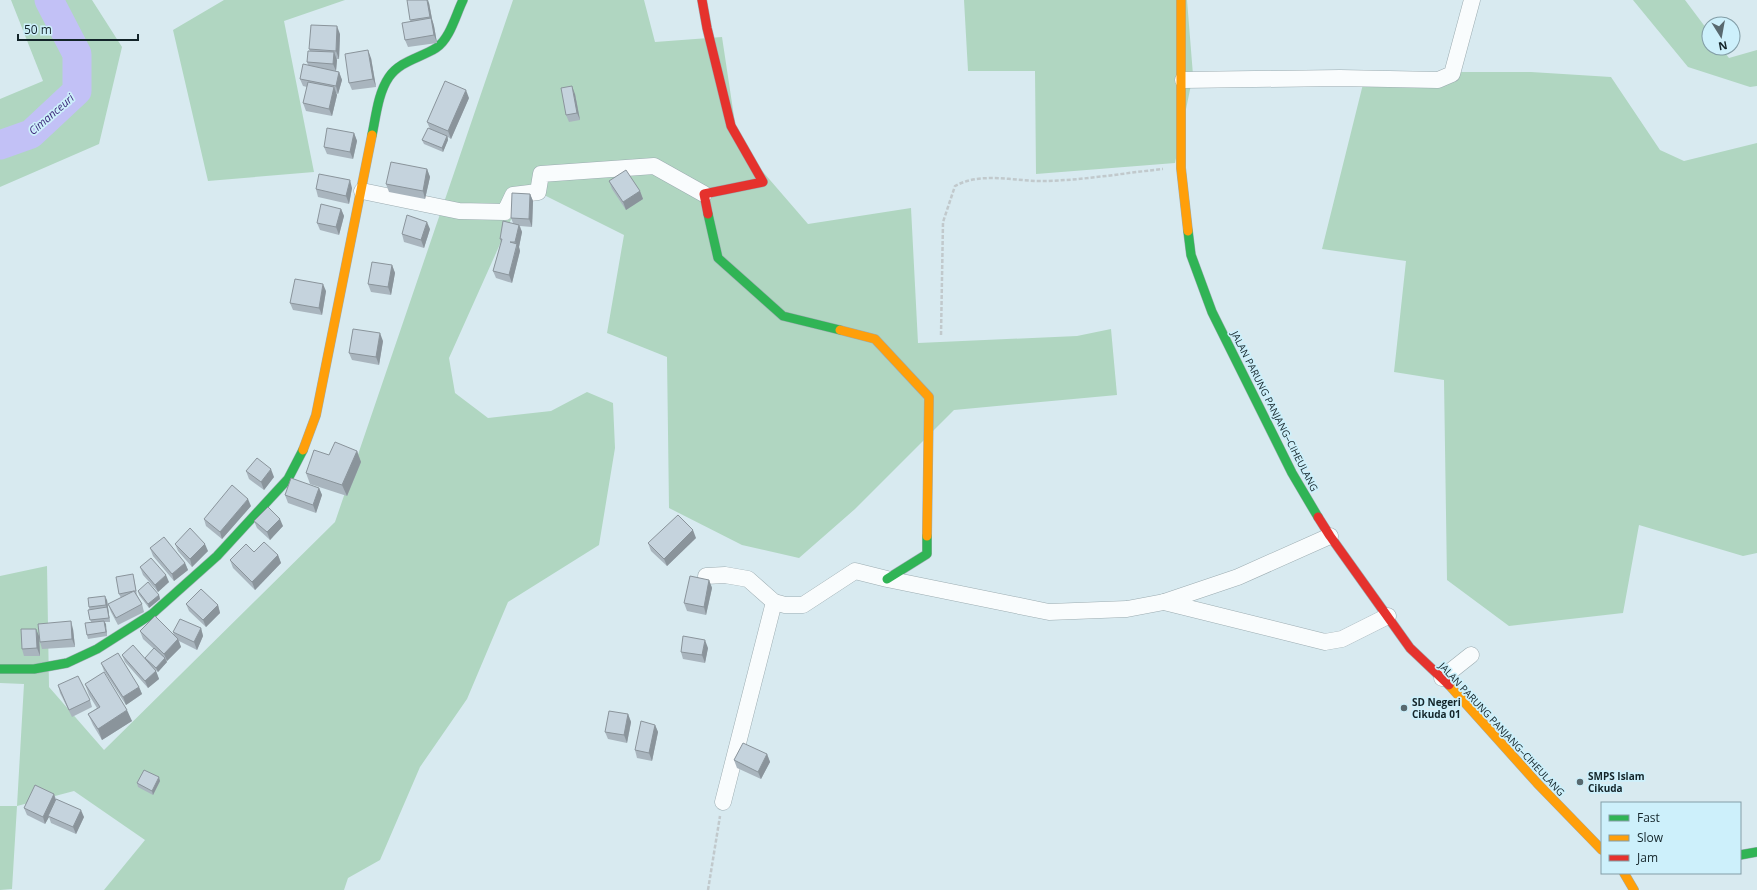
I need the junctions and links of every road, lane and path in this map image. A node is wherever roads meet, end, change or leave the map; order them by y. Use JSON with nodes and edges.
{"nodes":[{"id":1,"x":463,"y":0,"type":"edge"},
{"id":2,"x":702,"y":0,"type":"edge"},
{"id":3,"x":1181,"y":0,"type":"edge"},
{"id":4,"x":1472,"y":0,"type":"edge"},
{"id":5,"x":1183,"y":80,"type":"junction"},
{"id":6,"x":1181,"y":168,"type":"junction"},
{"id":7,"x":362,"y":191,"type":"junction"},
{"id":8,"x":704,"y":194,"type":"junction"},
{"id":9,"x":940,"y":335,"type":"dead end"},
{"id":10,"x":1330,"y":536,"type":"junction"},
{"id":11,"x":706,"y":576,"type":"dead end"},
{"id":12,"x":887,"y":579,"type":"junction"},
{"id":13,"x":774,"y":602,"type":"junction"},
{"id":14,"x":1164,"y":602,"type":"junction"},
{"id":15,"x":1388,"y":616,"type":"junction"},
{"id":16,"x":1471,"y":655,"type":"dead end"},
{"id":17,"x":0,"y":668,"type":"edge"},
{"id":18,"x":1442,"y":678,"type":"junction"},
{"id":19,"x":723,"y":802,"type":"joint"},
{"id":20,"x":1601,"y":849,"type":"edge"},
{"id":21,"x":1757,"y":852,"type":"edge"},
{"id":22,"x":1741,"y":854,"type":"edge"},
{"id":23,"x":1625,"y":874,"type":"edge"},
{"id":24,"x":708,"y":890,"type":"edge"},
{"id":25,"x":1634,"y":890,"type":"edge"}],
"edges":[{"from":1,"to":7,"type":"street"},
{"from":2,"to":8,"type":"street"},
{"from":3,"to":5,"type":"street","name":"JALAN PARUNG PANJANG–CIHEULANG"},
{"from":4,"to":5,"type":"street"},
{"from":5,"to":6,"type":"street","name":"JALAN PARUNG PANJANG–CIHEULANG"},
{"from":6,"to":9,"type":"path"},
{"from":6,"to":10,"type":"street","name":"JALAN PARUNG PANJANG–CIHEULANG"},
{"from":7,"to":8,"type":"street"},
{"from":7,"to":17,"type":"street"},
{"from":8,"to":12,"type":"street"},
{"from":10,"to":14,"type":"street"},
{"from":10,"to":15,"type":"street","name":"JALAN PARUNG PANJANG–CIHEULANG"},
{"from":11,"to":13,"type":"street"},
{"from":12,"to":13,"type":"street"},
{"from":12,"to":14,"type":"street"},
{"from":13,"to":19,"type":"street"},
{"from":14,"to":15,"type":"street"},
{"from":15,"to":18,"type":"street","name":"JALAN PARUNG PANJANG–CIHEULANG"},
{"from":16,"to":18,"type":"street"},
{"from":18,"to":20,"type":"street","name":"JALAN PARUNG PANJANG–CIHEULANG"},
{"from":19,"to":24,"type":"path"},
{"from":21,"to":22,"type":"street"},
{"from":23,"to":25,"type":"street"}]}
